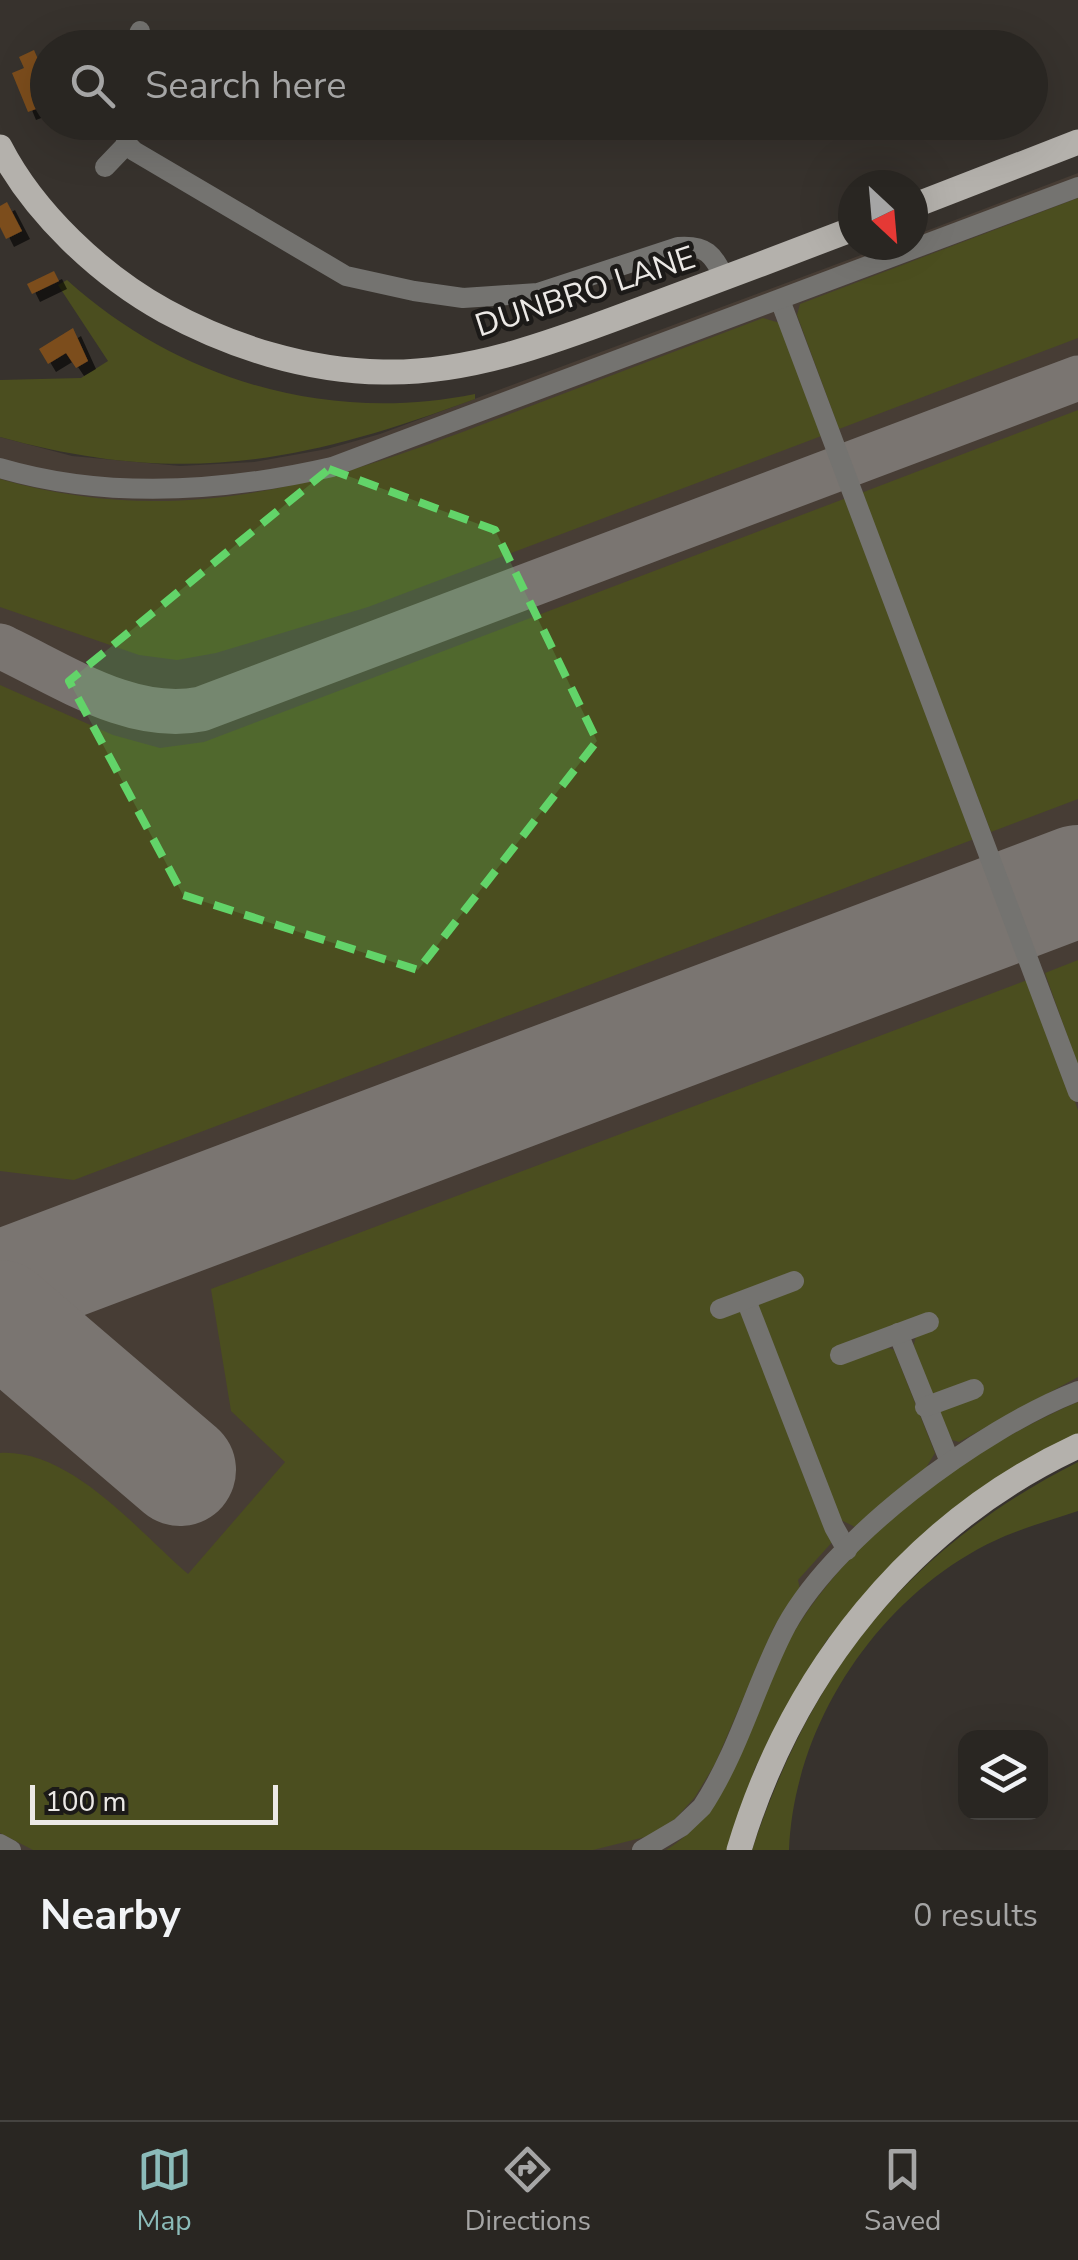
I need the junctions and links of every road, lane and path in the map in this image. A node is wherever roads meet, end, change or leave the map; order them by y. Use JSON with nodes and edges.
{"nodes":[{"id":1,"x":126,"y":140,"type":"edge"},
{"id":2,"x":1078,"y":142,"type":"edge"},
{"id":3,"x":127,"y":144,"type":"junction"},
{"id":4,"x":0,"y":147,"type":"edge"},
{"id":5,"x":105,"y":167,"type":"dead end"},
{"id":6,"x":1078,"y":187,"type":"edge"},
{"id":7,"x":928,"y":200,"type":"edge"},
{"id":8,"x":838,"y":235,"type":"edge"},
{"id":9,"x":725,"y":278,"type":"junction"},
{"id":10,"x":780,"y":300,"type":"junction"},
{"id":11,"x":0,"y":468,"type":"edge"},
{"id":12,"x":1078,"y":1092,"type":"edge"},
{"id":13,"x":794,"y":1281,"type":"dead end"},
{"id":14,"x":746,"y":1300,"type":"junction"},
{"id":15,"x":720,"y":1309,"type":"dead end"},
{"id":16,"x":929,"y":1322,"type":"dead end"},
{"id":17,"x":898,"y":1333,"type":"junction"},
{"id":18,"x":840,"y":1355,"type":"dead end"},
{"id":19,"x":974,"y":1389,"type":"dead end"},
{"id":20,"x":1078,"y":1391,"type":"edge"},
{"id":21,"x":926,"y":1408,"type":"junction"},
{"id":22,"x":1078,"y":1446,"type":"edge"},
{"id":23,"x":950,"y":1462,"type":"junction"},
{"id":24,"x":847,"y":1550,"type":"junction"},
{"id":25,"x":0,"y":1844,"type":"edge"},
{"id":26,"x":11,"y":1850,"type":"edge"},
{"id":27,"x":642,"y":1850,"type":"edge"},
{"id":28,"x":740,"y":1850,"type":"edge"}],
"edges":[{"from":1,"to":3,"type":"lane"},
{"from":2,"to":7,"type":"main road"},
{"from":3,"to":5,"type":"lane"},
{"from":3,"to":9,"type":"lane"},
{"from":4,"to":9,"type":"main road","name":"DUNBRO LANE"},
{"from":6,"to":10,"type":"lane"},
{"from":8,"to":9,"type":"main road","name":"DUNBRO LANE"},
{"from":10,"to":11,"type":"lane"},
{"from":10,"to":12,"type":"lane"},
{"from":13,"to":14,"type":"lane"},
{"from":14,"to":15,"type":"lane"},
{"from":14,"to":24,"type":"lane"},
{"from":16,"to":17,"type":"lane"},
{"from":17,"to":18,"type":"lane"},
{"from":17,"to":21,"type":"lane"},
{"from":19,"to":21,"type":"lane"},
{"from":20,"to":23,"type":"lane"},
{"from":21,"to":23,"type":"lane"},
{"from":22,"to":28,"type":"main road"},
{"from":23,"to":24,"type":"lane"},
{"from":24,"to":27,"type":"lane"},
{"from":25,"to":26,"type":"lane"}]}
